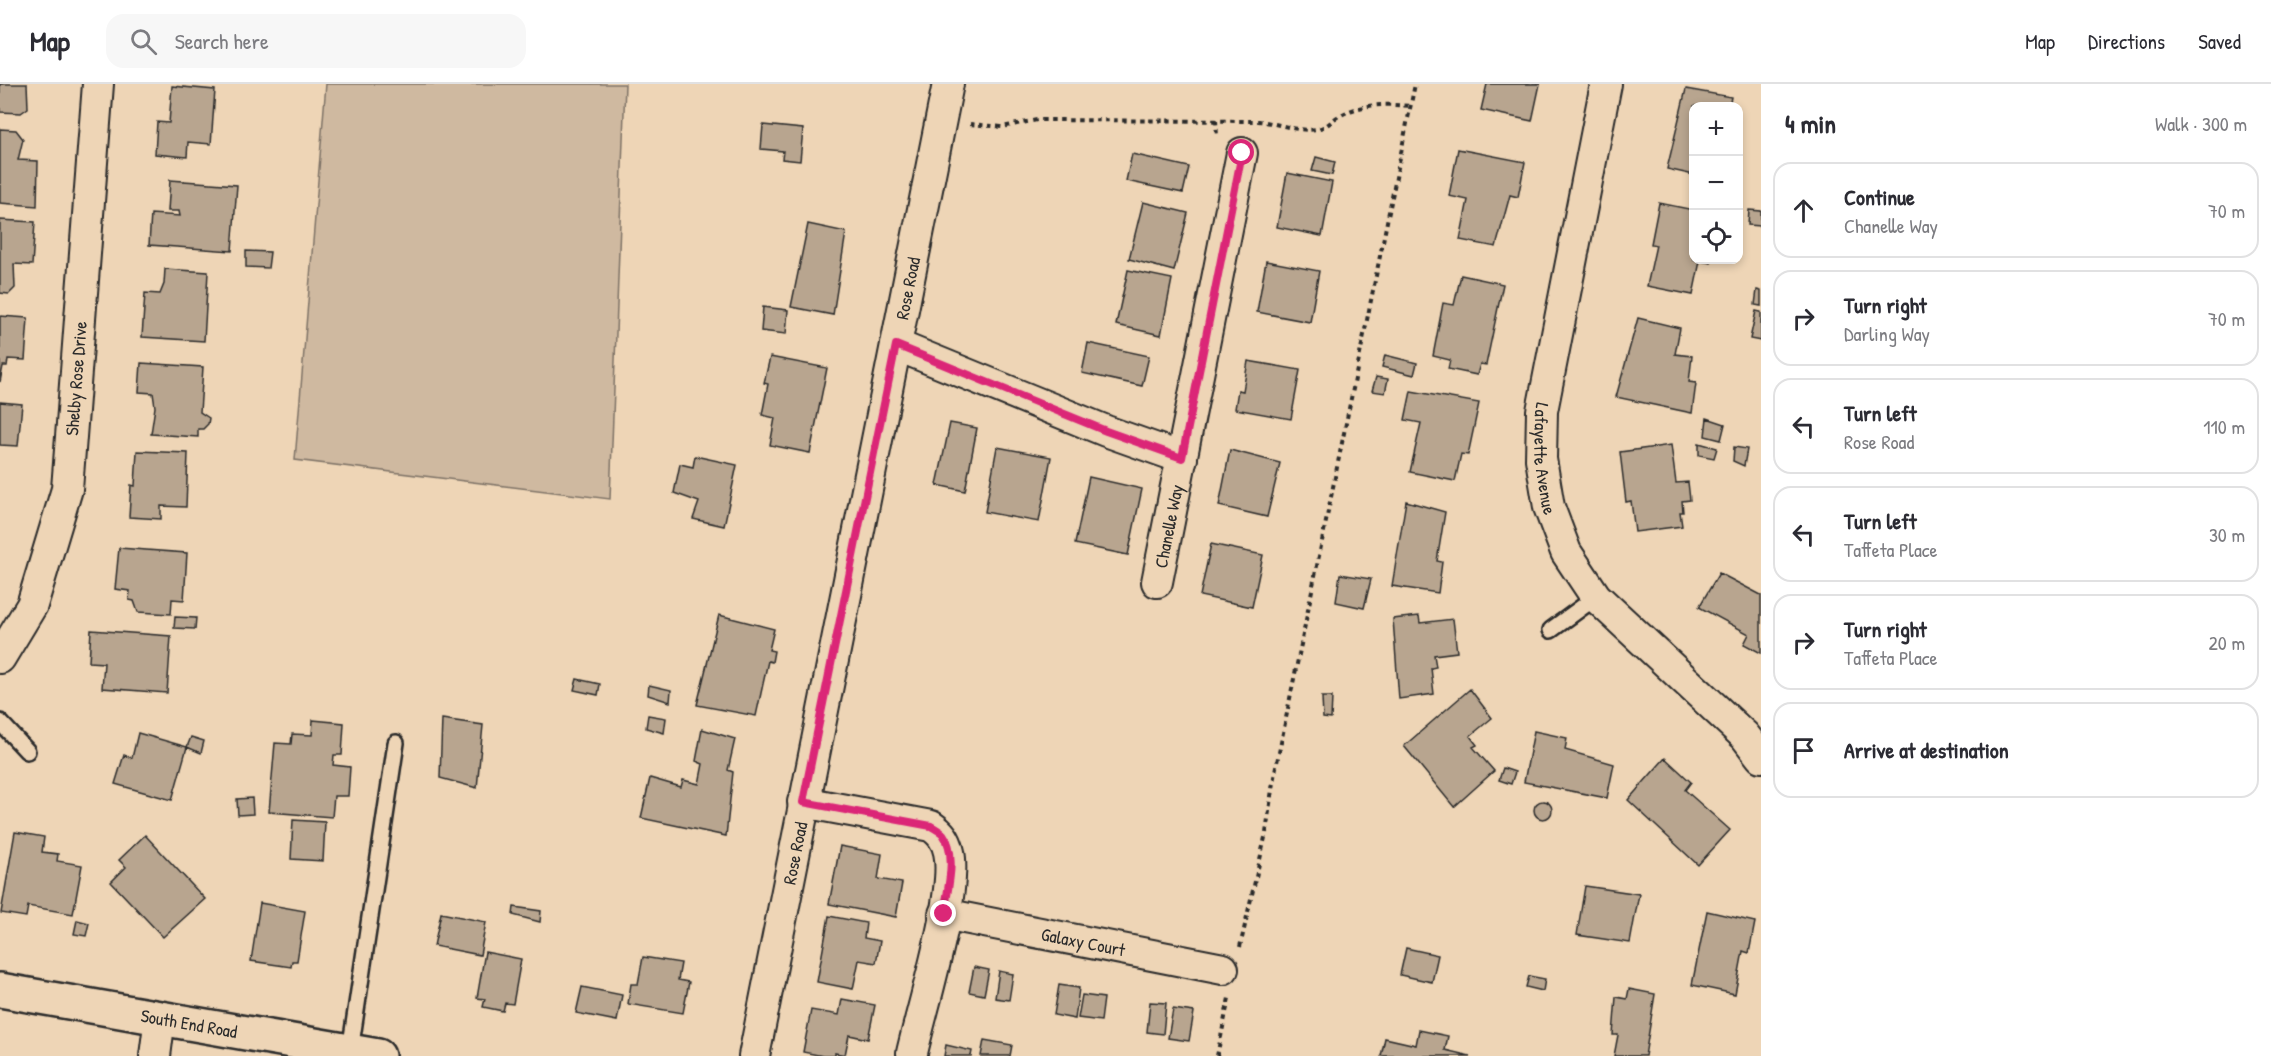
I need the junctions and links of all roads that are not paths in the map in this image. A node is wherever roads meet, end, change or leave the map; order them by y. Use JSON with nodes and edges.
{"nodes":[{"id":1,"x":98,"y":84,"type":"edge"},
{"id":2,"x":948,"y":84,"type":"edge"},
{"id":3,"x":1606,"y":84,"type":"edge"},
{"id":4,"x":1242,"y":153,"type":"dead end"},
{"id":5,"x":896,"y":345,"type":"junction"},
{"id":6,"x":1182,"y":458,"type":"junction"},
{"id":7,"x":1157,"y":582,"type":"dead end"},
{"id":8,"x":1596,"y":597,"type":"junction"},
{"id":9,"x":1551,"y":630,"type":"dead end"},
{"id":10,"x":0,"y":658,"type":"edge"},
{"id":11,"x":0,"y":722,"type":"edge"},
{"id":12,"x":1756,"y":739,"type":"edge"},
{"id":13,"x":396,"y":743,"type":"dead end"},
{"id":14,"x":27,"y":751,"type":"dead end"},
{"id":15,"x":803,"y":802,"type":"junction"},
{"id":16,"x":944,"y":914,"type":"junction"},
{"id":17,"x":1222,"y":969,"type":"dead end"},
{"id":18,"x":0,"y":990,"type":"edge"},
{"id":19,"x":160,"y":1017,"type":"junction"},
{"id":20,"x":912,"y":1053,"type":"dead end"},
{"id":21,"x":364,"y":1054,"type":"edge"},
{"id":22,"x":155,"y":1056,"type":"edge"},
{"id":23,"x":754,"y":1056,"type":"edge"}],
"edges":[{"from":1,"to":10,"type":"street","name":"Shelby Rose Drive"},
{"from":2,"to":5,"type":"street","name":"Rose Road"},
{"from":3,"to":8,"type":"street","name":"Lafayette Avenue"},
{"from":4,"to":6,"type":"street","name":"Chanelle Way"},
{"from":5,"to":6,"type":"street"},
{"from":5,"to":15,"type":"street","name":"Rose Road"},
{"from":6,"to":7,"type":"street","name":"Chanelle Way"},
{"from":8,"to":9,"type":"lane"},
{"from":8,"to":12,"type":"street","name":"Lafayette Avenue"},
{"from":11,"to":14,"type":"lane"},
{"from":13,"to":21,"type":"lane"},
{"from":15,"to":16,"type":"street"},
{"from":15,"to":23,"type":"street","name":"Rose Road"},
{"from":16,"to":17,"type":"street","name":"Galaxy Court"},
{"from":16,"to":20,"type":"street"},
{"from":18,"to":19,"type":"main road","name":"South End Road"},
{"from":19,"to":21,"type":"main road","name":"South End Road"},
{"from":19,"to":22,"type":"street"}]}
